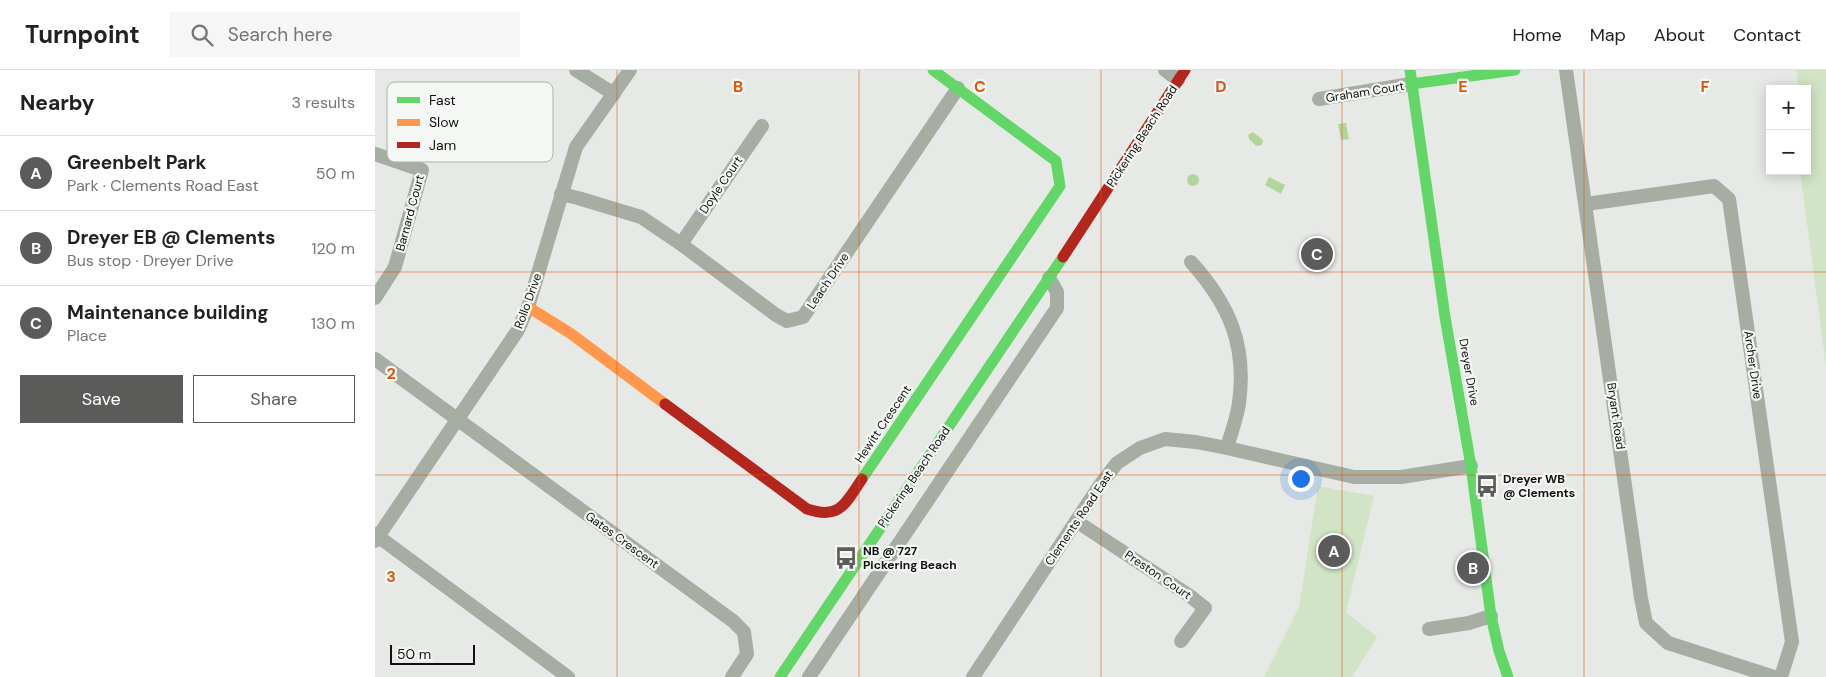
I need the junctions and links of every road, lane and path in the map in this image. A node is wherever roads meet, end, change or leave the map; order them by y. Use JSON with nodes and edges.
{"nodes":[{"id":1,"x":576,"y":70,"type":"edge"},
{"id":2,"x":630,"y":70,"type":"edge"},
{"id":3,"x":933,"y":70,"type":"edge"},
{"id":4,"x":1165,"y":70,"type":"edge"},
{"id":5,"x":1410,"y":70,"type":"edge"},
{"id":6,"x":1515,"y":70,"type":"edge"},
{"id":7,"x":1566,"y":70,"type":"edge"},
{"id":8,"x":1182,"y":75,"type":"edge"},
{"id":9,"x":1411,"y":84,"type":"junction"},
{"id":10,"x":958,"y":88,"type":"junction"},
{"id":11,"x":614,"y":94,"type":"junction"},
{"id":12,"x":1319,"y":99,"type":"dead end"},
{"id":13,"x":761,"y":126,"type":"dead end"},
{"id":14,"x":375,"y":154,"type":"edge"},
{"id":15,"x":387,"y":158,"type":"edge"},
{"id":16,"x":398,"y":162,"type":"edge"},
{"id":17,"x":561,"y":194,"type":"junction"},
{"id":18,"x":1586,"y":204,"type":"junction"},
{"id":19,"x":681,"y":244,"type":"junction"},
{"id":20,"x":1191,"y":262,"type":"dead end"},
{"id":21,"x":1049,"y":278,"type":"junction"},
{"id":22,"x":375,"y":298,"type":"edge"},
{"id":23,"x":529,"y":307,"type":"junction"},
{"id":24,"x":375,"y":359,"type":"edge"},
{"id":25,"x":458,"y":420,"type":"junction"},
{"id":26,"x":1227,"y":448,"type":"junction"},
{"id":27,"x":1471,"y":466,"type":"junction"},
{"id":28,"x":1076,"y":521,"type":"junction"},
{"id":29,"x":376,"y":537,"type":"edge"},
{"id":30,"x":1491,"y":616,"type":"junction"},
{"id":31,"x":1429,"y":629,"type":"dead end"},
{"id":32,"x":1181,"y":641,"type":"dead end"},
{"id":33,"x":568,"y":677,"type":"edge"},
{"id":34,"x":732,"y":677,"type":"edge"},
{"id":35,"x":780,"y":677,"type":"edge"},
{"id":36,"x":809,"y":677,"type":"edge"},
{"id":37,"x":973,"y":677,"type":"edge"},
{"id":38,"x":1507,"y":677,"type":"edge"},
{"id":39,"x":1773,"y":677,"type":"edge"},
{"id":40,"x":1781,"y":677,"type":"edge"}],
"edges":[{"from":1,"to":11,"type":"street"},
{"from":2,"to":11,"type":"street","name":"Rollo Drive"},
{"from":3,"to":10,"type":"street","name":"Hewitt Crescent"},
{"from":4,"to":8,"type":"street"},
{"from":5,"to":9,"type":"street","name":"Dreyer Drive"},
{"from":6,"to":9,"type":"street"},
{"from":7,"to":18,"type":"street","name":"Bryant Road"},
{"from":8,"to":21,"type":"street","name":"Pickering Beach Road"},
{"from":9,"to":12,"type":"street","name":"Graham Court"},
{"from":9,"to":27,"type":"street","name":"Dreyer Drive"},
{"from":10,"to":19,"type":"street","name":"Leach Drive"},
{"from":10,"to":23,"type":"street","name":"Hewitt Crescent"},
{"from":11,"to":17,"type":"street","name":"Rollo Drive"},
{"from":13,"to":19,"type":"street","name":"Doyle Court"},
{"from":14,"to":15,"type":"street","name":"Barnard Court"},
{"from":16,"to":22,"type":"street","name":"Barnard Court"},
{"from":17,"to":19,"type":"street","name":"Leach Drive"},
{"from":17,"to":23,"type":"street","name":"Rollo Drive"},
{"from":18,"to":39,"type":"street","name":"Bryant Road"},
{"from":18,"to":40,"type":"street","name":"Archer Drive"},
{"from":20,"to":26,"type":"street"},
{"from":21,"to":35,"type":"street","name":"Pickering Beach Road"},
{"from":21,"to":36,"type":"street","name":"Pickering Beach Road"},
{"from":23,"to":25,"type":"street","name":"Rollo Drive"},
{"from":24,"to":25,"type":"street","name":"Gates Crescent"},
{"from":25,"to":29,"type":"street","name":"Rollo Drive"},
{"from":25,"to":34,"type":"street","name":"Gates Crescent"},
{"from":26,"to":27,"type":"street","name":"Clements Road East"},
{"from":26,"to":28,"type":"street","name":"Clements Road East"},
{"from":27,"to":30,"type":"street","name":"Dreyer Drive"},
{"from":28,"to":32,"type":"street","name":"Preston Court"},
{"from":28,"to":37,"type":"street","name":"Clements Road East"},
{"from":29,"to":33,"type":"street"},
{"from":30,"to":31,"type":"street"},
{"from":30,"to":38,"type":"street","name":"Dreyer Drive"}]}
